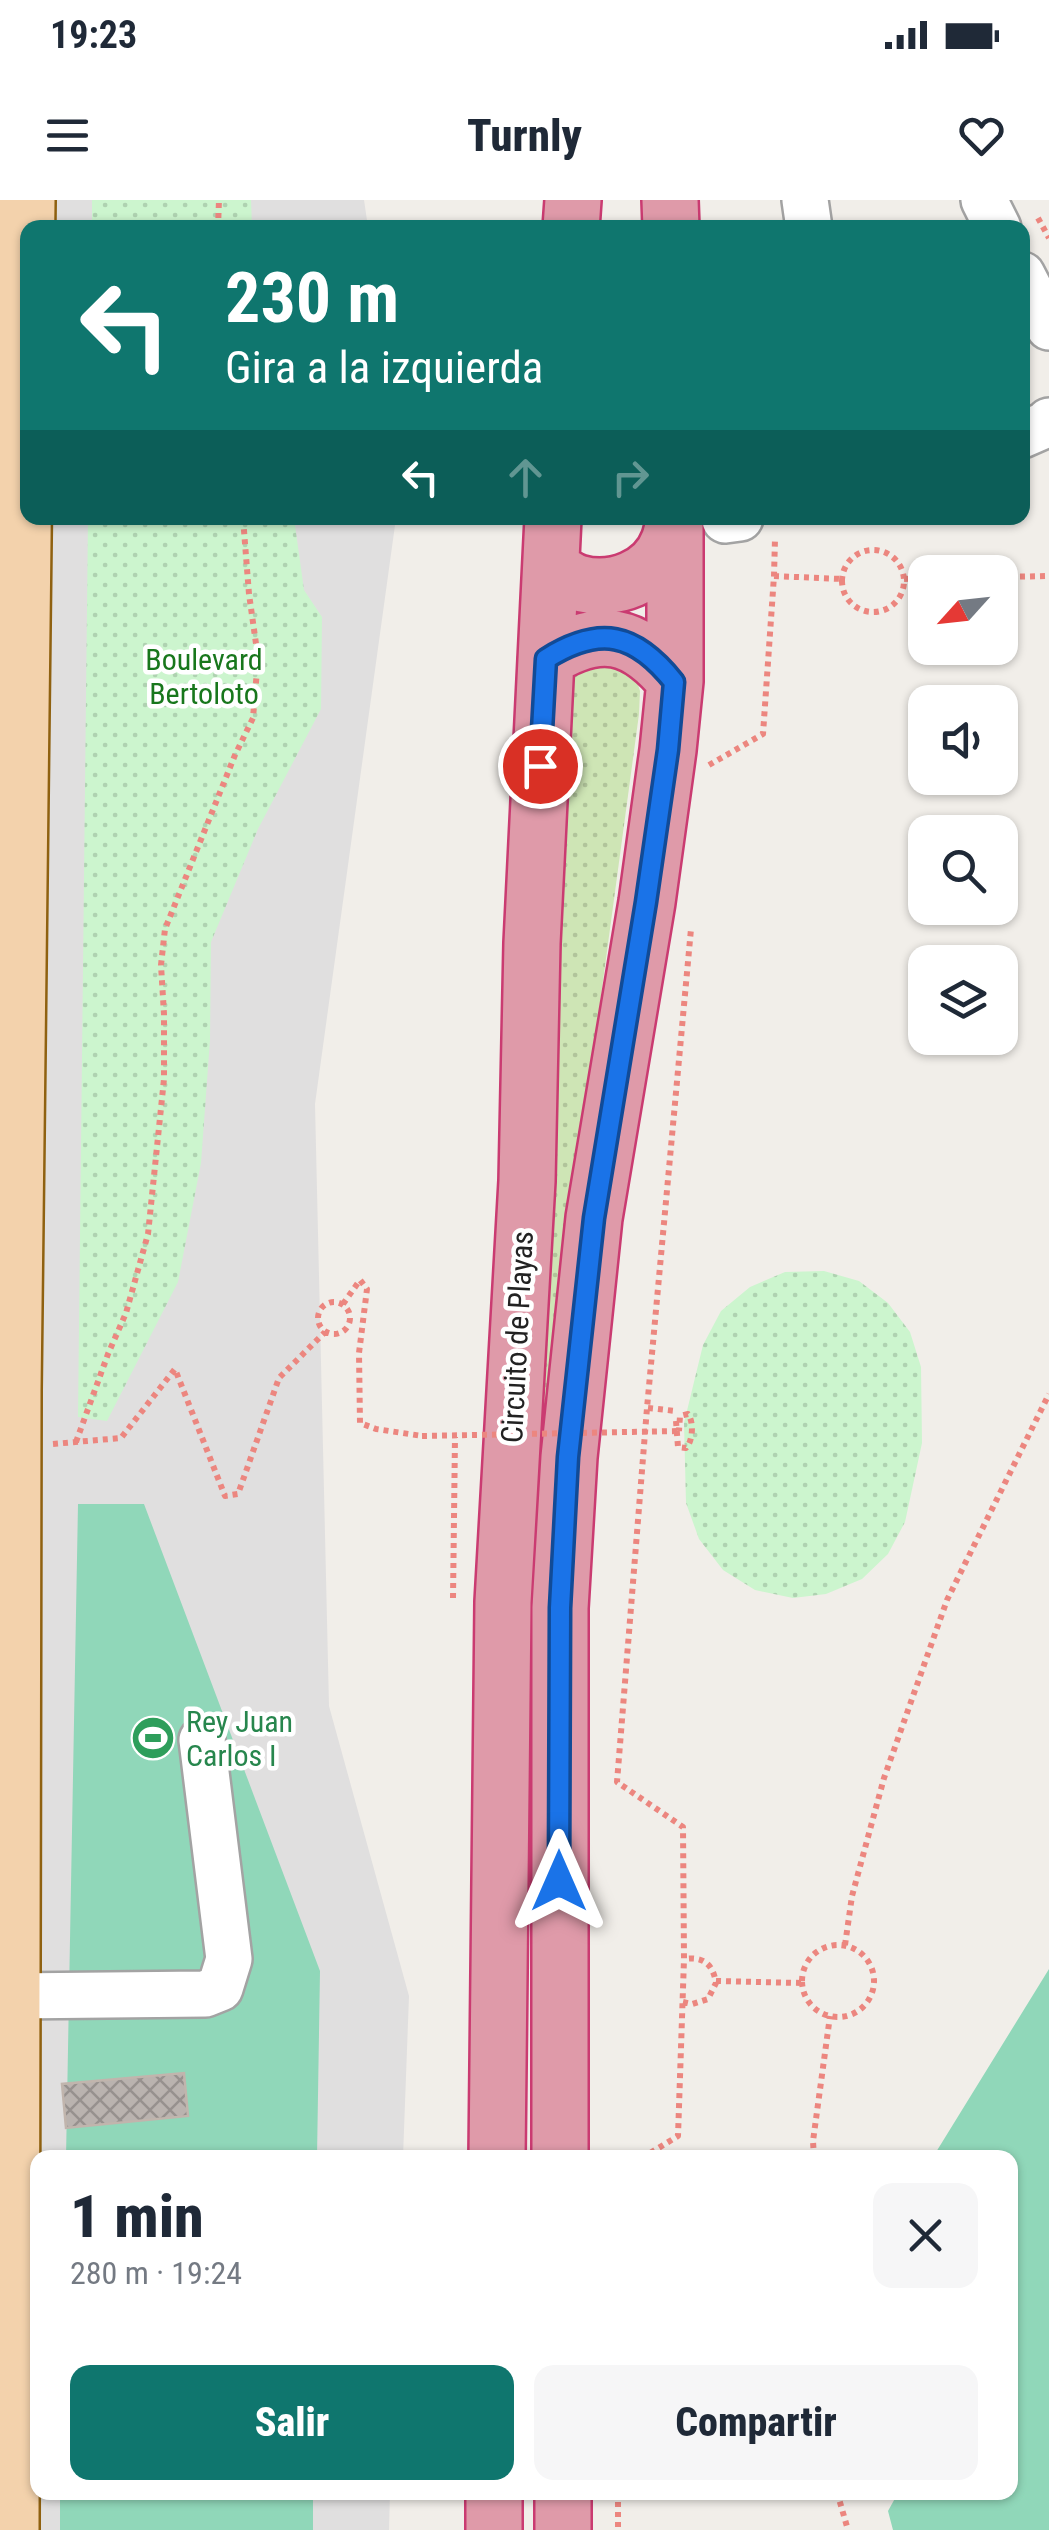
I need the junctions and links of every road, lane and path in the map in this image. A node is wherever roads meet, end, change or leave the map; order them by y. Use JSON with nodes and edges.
{"nodes":[{"id":1,"x":1030,"y":290,"type":"edge"},
{"id":2,"x":20,"y":300,"type":"edge"},
{"id":3,"x":1049,"y":327,"type":"edge"},
{"id":4,"x":13,"y":400,"type":"edge"},
{"id":5,"x":244,"y":525,"type":"edge"},
{"id":6,"x":711,"y":525,"type":"edge"},
{"id":7,"x":717,"y":525,"type":"edge"},
{"id":8,"x":721,"y":525,"type":"edge"},
{"id":9,"x":552,"y":542,"type":"edge"},
{"id":10,"x":774,"y":576,"type":"junction"},
{"id":11,"x":1049,"y":576,"type":"edge"},
{"id":12,"x":1018,"y":577,"type":"edge"},
{"id":13,"x":904,"y":578,"type":"junction"},
{"id":14,"x":908,"y":578,"type":"edge"},
{"id":15,"x":842,"y":579,"type":"junction"},
{"id":16,"x":546,"y":659,"type":"junction"},
{"id":17,"x":674,"y":682,"type":"junction"},
{"id":18,"x":706,"y":767,"type":"dead end"},
{"id":19,"x":692,"y":922,"type":"dead end"},
{"id":20,"x":10,"y":956,"type":"edge"},
{"id":21,"x":7,"y":1189,"type":"edge"},
{"id":22,"x":342,"y":1304,"type":"junction"},
{"id":23,"x":325,"y":1332,"type":"junction"},
{"id":24,"x":6,"y":1390,"type":"edge"},
{"id":25,"x":1049,"y":1394,"type":"edge"},
{"id":26,"x":647,"y":1408,"type":"junction"},
{"id":27,"x":455,"y":1437,"type":"junction"},
{"id":28,"x":76,"y":1442,"type":"junction"},
{"id":29,"x":52,"y":1444,"type":"dead end"},
{"id":30,"x":453,"y":1598,"type":"dead end"},
{"id":31,"x":202,"y":1740,"type":"dead end"},
{"id":32,"x":6,"y":1934,"type":"edge"},
{"id":33,"x":845,"y":1945,"type":"junction"},
{"id":34,"x":684,"y":1959,"type":"junction"},
{"id":35,"x":716,"y":1981,"type":"junction"},
{"id":36,"x":802,"y":1983,"type":"junction"},
{"id":37,"x":12,"y":1996,"type":"junction"},
{"id":38,"x":683,"y":2002,"type":"junction"},
{"id":39,"x":830,"y":2016,"type":"junction"},
{"id":40,"x":496,"y":2150,"type":"edge"},
{"id":41,"x":560,"y":2150,"type":"edge"},
{"id":42,"x":655,"y":2150,"type":"edge"},
{"id":43,"x":814,"y":2150,"type":"edge"},
{"id":44,"x":6,"y":2474,"type":"edge"},
{"id":45,"x":494,"y":2500,"type":"edge"},
{"id":46,"x":563,"y":2500,"type":"edge"},
{"id":47,"x":618,"y":2500,"type":"edge"},
{"id":48,"x":839,"y":2500,"type":"edge"},
{"id":49,"x":11,"y":2530,"type":"edge"},
{"id":50,"x":494,"y":2530,"type":"edge"},
{"id":51,"x":563,"y":2530,"type":"edge"},
{"id":52,"x":618,"y":2530,"type":"edge"},
{"id":53,"x":848,"y":2530,"type":"edge"}],
"edges":[{"from":1,"to":3,"type":"lane"},
{"from":2,"to":4,"type":"main road"},
{"from":4,"to":20,"type":"main road"},
{"from":5,"to":28,"type":"path"},
{"from":6,"to":9,"type":"highway"},
{"from":7,"to":17,"type":"highway","name":"Circuito de Playas"},
{"from":8,"to":10,"type":"path"},
{"from":9,"to":16,"type":"highway","name":"Circuito de Playas"},
{"from":10,"to":15,"type":"path"},
{"from":10,"to":18,"type":"path"},
{"from":11,"to":12,"type":"path"},
{"from":13,"to":14,"type":"path"},
{"from":13,"to":15,"type":"path"},
{"from":13,"to":15,"type":"path"},
{"from":16,"to":17,"type":"highway"},
{"from":16,"to":40,"type":"highway","name":"Circuito de Playas"},
{"from":17,"to":41,"type":"highway","name":"Circuito de Playas"},
{"from":19,"to":26,"type":"path"},
{"from":20,"to":21,"type":"main road"},
{"from":21,"to":24,"type":"main road"},
{"from":22,"to":23,"type":"path"},
{"from":22,"to":23,"type":"path"},
{"from":22,"to":27,"type":"path","bridge":true},
{"from":23,"to":28,"type":"path"},
{"from":24,"to":32,"type":"main road"},
{"from":25,"to":33,"type":"path"},
{"from":26,"to":27,"type":"path","bridge":true},
{"from":26,"to":34,"type":"path"},
{"from":27,"to":30,"type":"path"},
{"from":28,"to":29,"type":"path"},
{"from":31,"to":37,"type":"lane"},
{"from":32,"to":37,"type":"main road"},
{"from":33,"to":36,"type":"path"},
{"from":33,"to":39,"type":"path"},
{"from":34,"to":35,"type":"path"},
{"from":34,"to":38,"type":"path"},
{"from":35,"to":36,"type":"path"},
{"from":35,"to":38,"type":"path"},
{"from":36,"to":39,"type":"path"},
{"from":37,"to":44,"type":"main road"},
{"from":38,"to":42,"type":"path"},
{"from":39,"to":43,"type":"path"},
{"from":44,"to":49,"type":"main road"},
{"from":45,"to":50,"type":"highway"},
{"from":46,"to":51,"type":"highway"},
{"from":47,"to":52,"type":"path"},
{"from":48,"to":53,"type":"path"}]}
